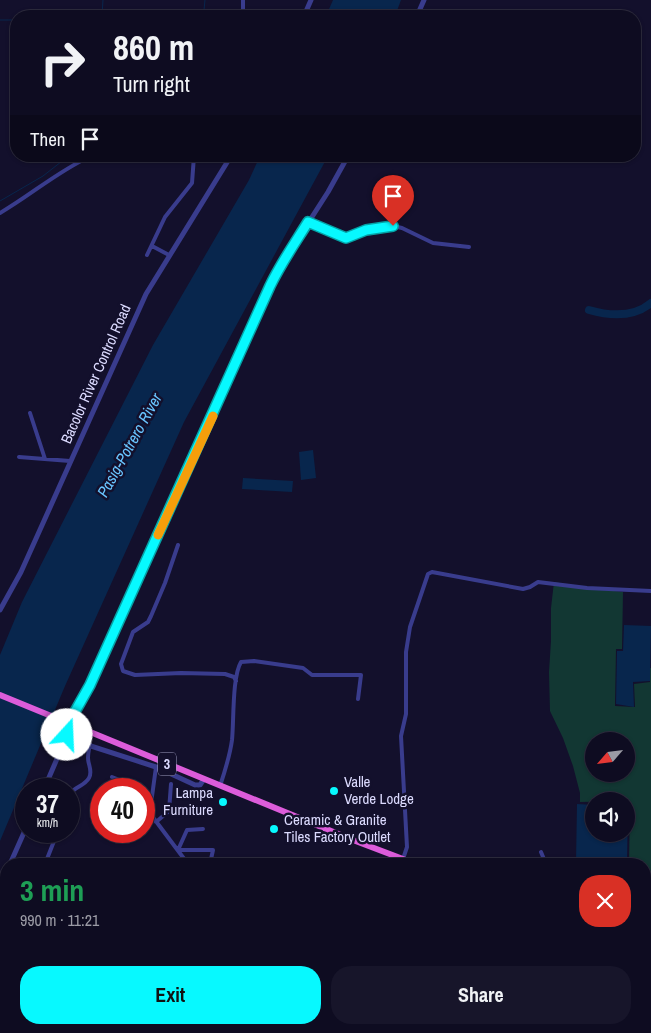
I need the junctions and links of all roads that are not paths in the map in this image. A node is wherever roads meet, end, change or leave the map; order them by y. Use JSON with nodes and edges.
{"nodes":[{"id":1,"x":78,"y":162,"type":"edge"},
{"id":2,"x":194,"y":162,"type":"edge"},
{"id":3,"x":227,"y":162,"type":"edge"},
{"id":4,"x":344,"y":162,"type":"edge"},
{"id":5,"x":0,"y":213,"type":"edge"},
{"id":6,"x":308,"y":222,"type":"junction"},
{"id":7,"x":152,"y":246,"type":"junction"},
{"id":8,"x":469,"y":247,"type":"dead end"},
{"id":9,"x":147,"y":255,"type":"dead end"},
{"id":10,"x":169,"y":255,"type":"junction"},
{"id":11,"x":30,"y":413,"type":"dead end"},
{"id":12,"x":19,"y":456,"type":"dead end"},
{"id":13,"x":46,"y":459,"type":"junction"},
{"id":14,"x":70,"y":461,"type":"junction"},
{"id":15,"x":178,"y":545,"type":"dead end"},
{"id":16,"x":651,"y":591,"type":"edge"},
{"id":17,"x":0,"y":610,"type":"edge"},
{"id":18,"x":236,"y":682,"type":"junction"},
{"id":19,"x":0,"y":695,"type":"edge"},
{"id":20,"x":358,"y":699,"type":"dead end"},
{"id":21,"x":66,"y":738,"type":"junction"},
{"id":22,"x":90,"y":745,"type":"junction"},
{"id":23,"x":156,"y":768,"type":"junction"},
{"id":24,"x":49,"y":778,"type":"edge"},
{"id":25,"x":154,"y":778,"type":"edge"},
{"id":26,"x":204,"y":779,"type":"junction"},
{"id":27,"x":171,"y":784,"type":"dead end"},
{"id":28,"x":80,"y":785,"type":"edge"},
{"id":29,"x":220,"y":786,"type":"junction"},
{"id":30,"x":156,"y":822,"type":"joint"},
{"id":31,"x":203,"y":829,"type":"dead end"},
{"id":32,"x":19,"y":843,"type":"edge"},
{"id":33,"x":53,"y":843,"type":"edge"},
{"id":34,"x":178,"y":850,"type":"junction"},
{"id":35,"x":540,"y":852,"type":"dead end"},
{"id":36,"x":392,"y":854,"type":"junction"},
{"id":37,"x":13,"y":858,"type":"edge"},
{"id":38,"x":47,"y":858,"type":"edge"},
{"id":39,"x":184,"y":858,"type":"edge"},
{"id":40,"x":211,"y":858,"type":"edge"},
{"id":41,"x":390,"y":858,"type":"edge"},
{"id":42,"x":403,"y":858,"type":"joint"},
{"id":43,"x":543,"y":858,"type":"edge"}],
"edges":[{"from":1,"to":5,"type":"street"},
{"from":2,"to":7,"type":"street"},
{"from":3,"to":10,"type":"street","name":"Bacolor River Control Road"},
{"from":4,"to":6,"type":"street"},
{"from":6,"to":8,"type":"street"},
{"from":6,"to":21,"type":"street"},
{"from":7,"to":9,"type":"street"},
{"from":7,"to":10,"type":"street"},
{"from":10,"to":14,"type":"street","name":"Bacolor River Control Road"},
{"from":11,"to":13,"type":"street"},
{"from":12,"to":13,"type":"street"},
{"from":13,"to":14,"type":"street"},
{"from":14,"to":17,"type":"street","name":"Bacolor River Control Road"},
{"from":15,"to":18,"type":"street"},
{"from":16,"to":42,"type":"street"},
{"from":18,"to":20,"type":"street"},
{"from":18,"to":29,"type":"street"},
{"from":19,"to":26,"type":"highway","number":"3","bridge":true},
{"from":21,"to":22,"type":"street"},
{"from":21,"to":24,"type":"street"},
{"from":22,"to":23,"type":"street"},
{"from":22,"to":28,"type":"street"},
{"from":23,"to":25,"type":"street"},
{"from":23,"to":26,"type":"street"},
{"from":26,"to":29,"type":"highway","number":"3"},
{"from":27,"to":30,"type":"street"},
{"from":29,"to":36,"type":"highway","number":"3"},
{"from":30,"to":34,"type":"street"},
{"from":31,"to":34,"type":"street"},
{"from":32,"to":37,"type":"street"},
{"from":33,"to":38,"type":"street"},
{"from":34,"to":39,"type":"street"},
{"from":34,"to":40,"type":"street"},
{"from":35,"to":43,"type":"street"},
{"from":36,"to":41,"type":"street"},
{"from":36,"to":42,"type":"highway","number":"3"}]}
